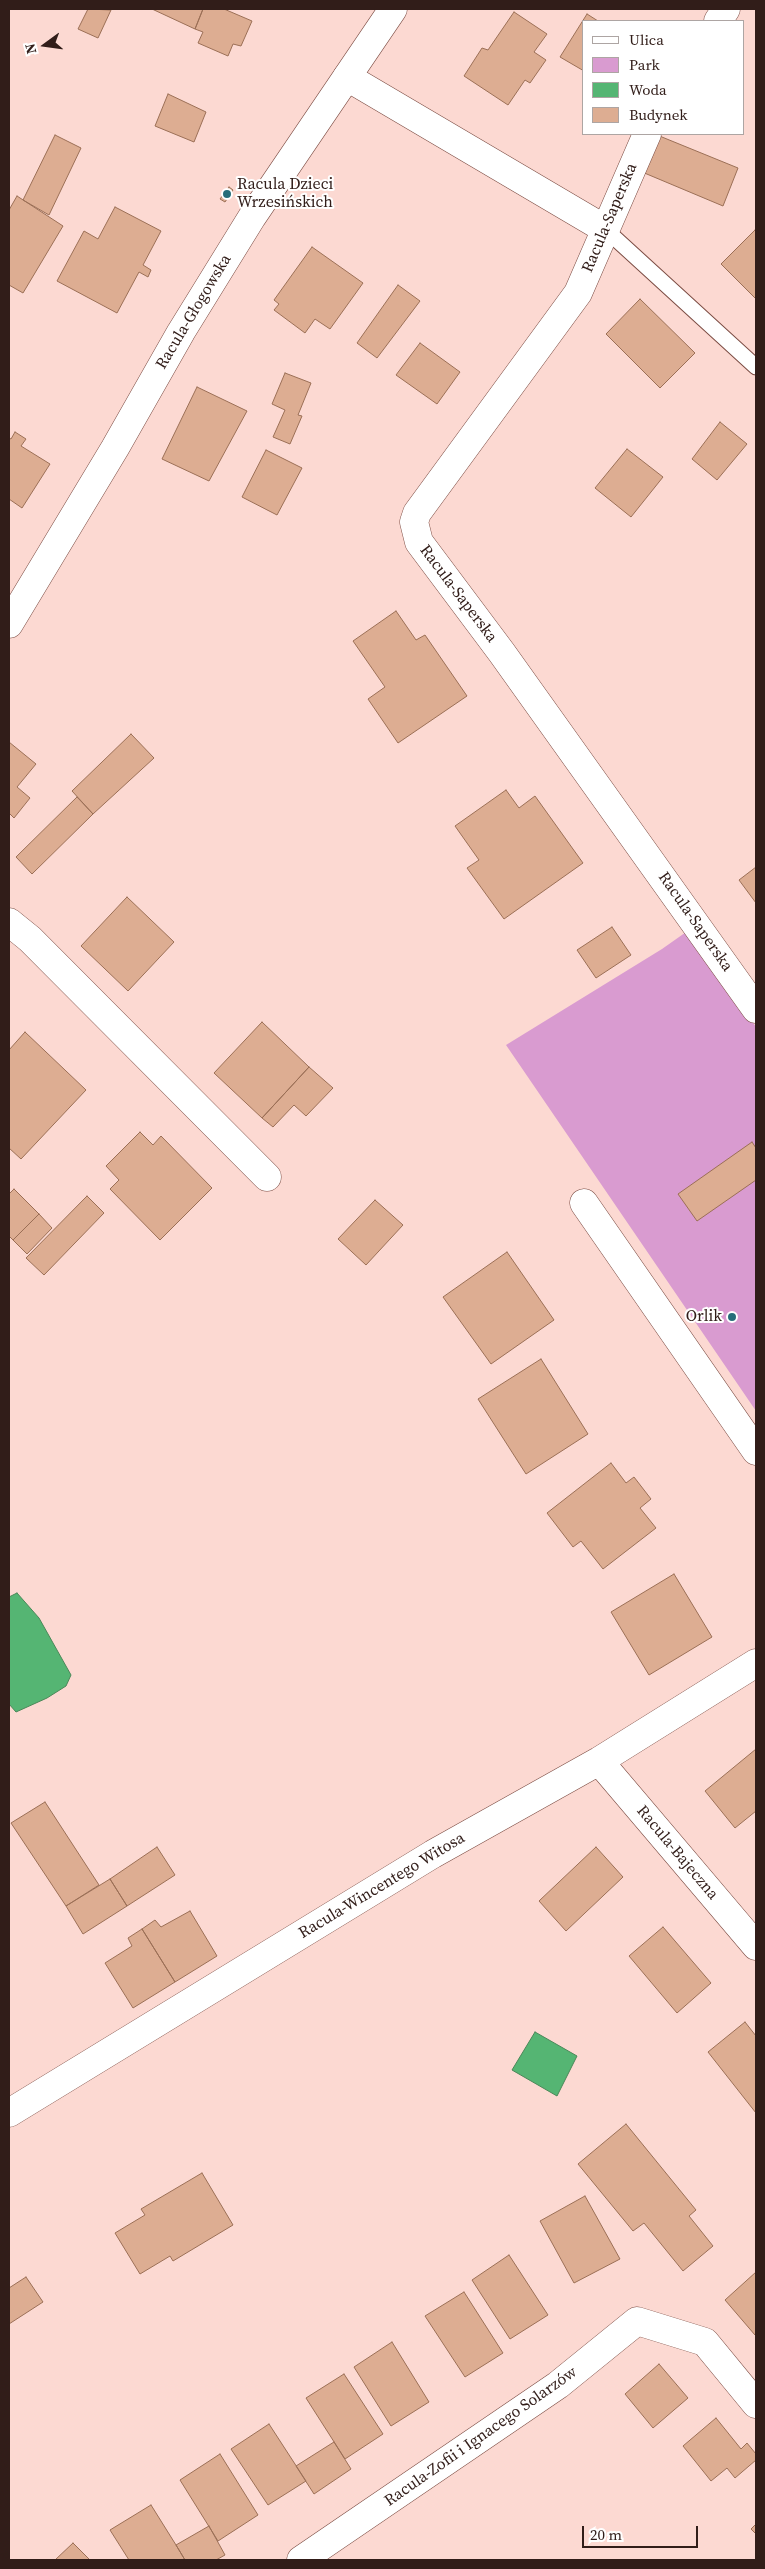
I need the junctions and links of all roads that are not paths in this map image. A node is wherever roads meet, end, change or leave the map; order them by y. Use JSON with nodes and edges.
{"nodes":[{"id":1,"x":393,"y":9,"type":"edge"},
{"id":2,"x":726,"y":9,"type":"edge"},
{"id":3,"x":719,"y":20,"type":"edge"},
{"id":4,"x":347,"y":77,"type":"junction"},
{"id":5,"x":647,"y":135,"type":"edge"},
{"id":6,"x":605,"y":229,"type":"junction"},
{"id":7,"x":756,"y":367,"type":"edge"},
{"id":8,"x":9,"y":624,"type":"edge"},
{"id":9,"x":9,"y":922,"type":"edge"},
{"id":10,"x":756,"y":1009,"type":"edge"},
{"id":11,"x":267,"y":1177,"type":"dead end"},
{"id":12,"x":584,"y":1203,"type":"dead end"},
{"id":13,"x":756,"y":1451,"type":"edge"},
{"id":14,"x":756,"y":1663,"type":"edge"},
{"id":15,"x":599,"y":1761,"type":"junction"},
{"id":16,"x":756,"y":1946,"type":"edge"},
{"id":17,"x":9,"y":2113,"type":"edge"},
{"id":18,"x":756,"y":2404,"type":"edge"},
{"id":19,"x":301,"y":2560,"type":"edge"}],
"edges":[{"from":1,"to":4,"type":"street","name":"Racula-Głogowska"},
{"from":2,"to":3,"type":"street"},
{"from":4,"to":6,"type":"street"},
{"from":4,"to":8,"type":"street","name":"Racula-Głogowska"},
{"from":5,"to":6,"type":"street","name":"Racula-Saperska"},
{"from":6,"to":7,"type":"lane"},
{"from":6,"to":10,"type":"street","name":"Racula-Saperska"},
{"from":9,"to":11,"type":"street"},
{"from":12,"to":13,"type":"street"},
{"from":14,"to":15,"type":"street","name":"Racula-Wincentego Witosa"},
{"from":15,"to":16,"type":"street","name":"Racula-Bajeczna"},
{"from":15,"to":17,"type":"street","name":"Racula-Wincentego Witosa"},
{"from":18,"to":19,"type":"street","name":"Racula-Zofii i Ignacego Solarzów"}]}
